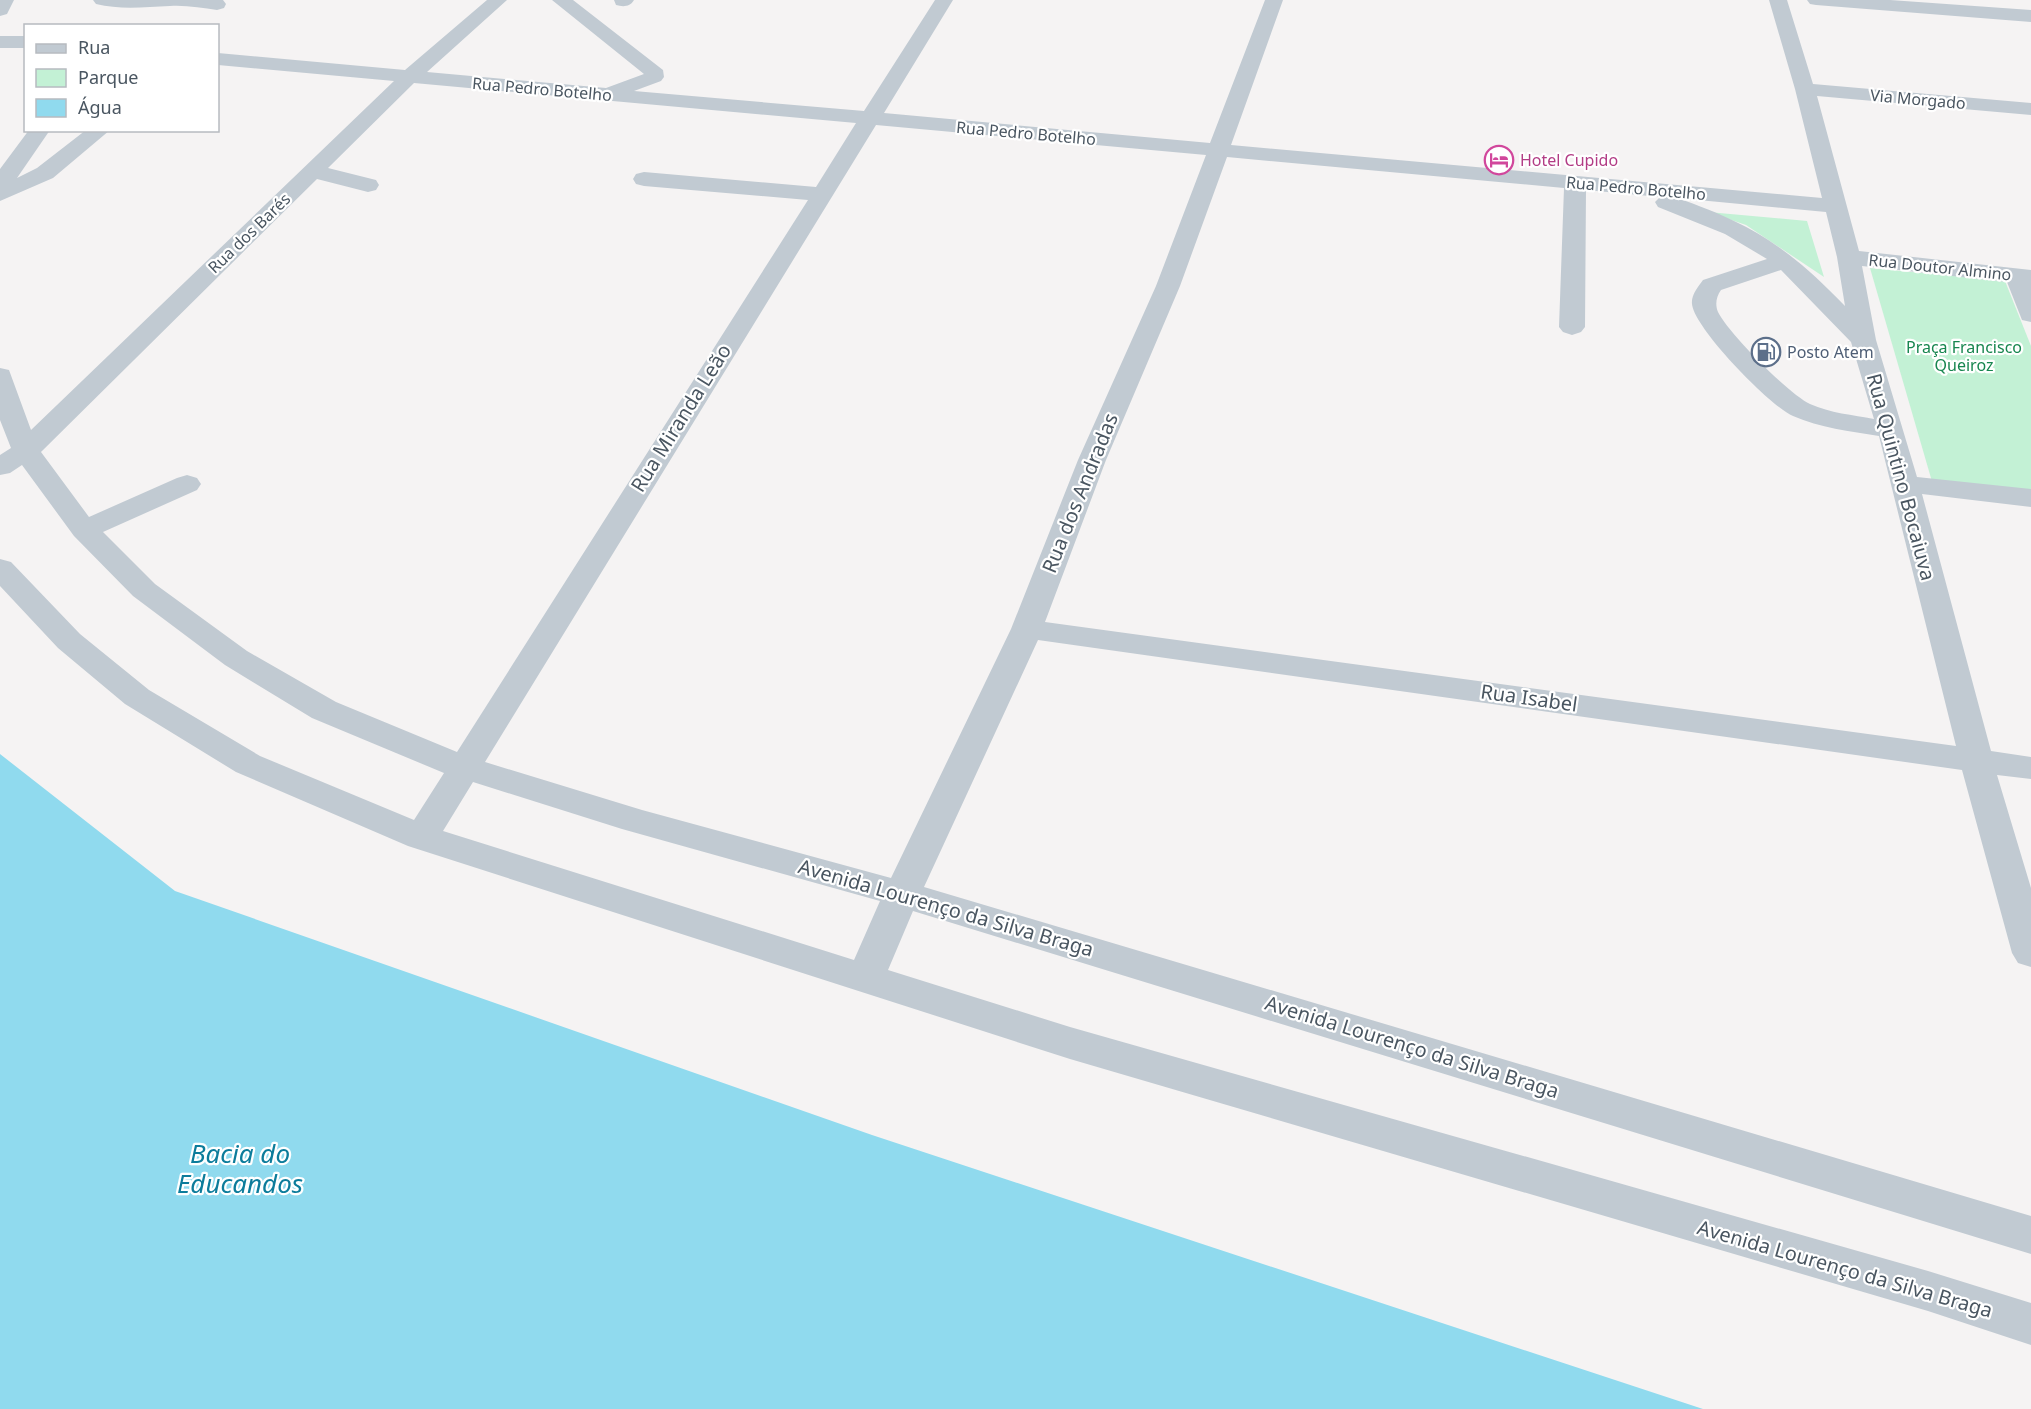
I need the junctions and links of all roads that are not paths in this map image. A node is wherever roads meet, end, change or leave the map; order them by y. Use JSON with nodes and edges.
{"nodes":[{"id":1,"x":5,"y":0,"type":"edge"},
{"id":2,"x":102,"y":0,"type":"edge"},
{"id":3,"x":498,"y":0,"type":"edge"},
{"id":4,"x":561,"y":0,"type":"edge"},
{"id":5,"x":944,"y":0,"type":"edge"},
{"id":6,"x":1274,"y":0,"type":"edge"},
{"id":7,"x":1778,"y":0,"type":"edge"},
{"id":8,"x":1816,"y":0,"type":"edge"},
{"id":9,"x":220,"y":2,"type":"edge"},
{"id":10,"x":0,"y":10,"type":"edge"},
{"id":11,"x":2031,"y":16,"type":"edge"},
{"id":12,"x":191,"y":20,"type":"dead end"},
{"id":13,"x":0,"y":42,"type":"edge"},
{"id":14,"x":24,"y":42,"type":"edge"},
{"id":15,"x":219,"y":59,"type":"edge"},
{"id":16,"x":409,"y":77,"type":"junction"},
{"id":17,"x":1804,"y":89,"type":"junction"},
{"id":18,"x":601,"y":94,"type":"junction"},
{"id":19,"x":2031,"y":110,"type":"edge"},
{"id":20,"x":869,"y":118,"type":"junction"},
{"id":21,"x":38,"y":132,"type":"edge"},
{"id":22,"x":97,"y":132,"type":"edge"},
{"id":23,"x":1217,"y":151,"type":"junction"},
{"id":24,"x":313,"y":171,"type":"junction"},
{"id":25,"x":644,"y":179,"type":"dead end"},
{"id":26,"x":1575,"y":183,"type":"junction"},
{"id":27,"x":368,"y":185,"type":"dead end"},
{"id":28,"x":0,"y":188,"type":"edge"},
{"id":29,"x":1626,"y":188,"type":"junction"},
{"id":30,"x":0,"y":194,"type":"edge"},
{"id":31,"x":821,"y":194,"type":"junction"},
{"id":32,"x":1835,"y":206,"type":"junction"},
{"id":33,"x":1849,"y":257,"type":"junction"},
{"id":34,"x":1784,"y":261,"type":"junction"},
{"id":35,"x":2024,"y":276,"type":"edge"},
{"id":36,"x":2031,"y":315,"type":"edge"},
{"id":37,"x":1572,"y":327,"type":"dead end"},
{"id":38,"x":1863,"y":340,"type":"junction"},
{"id":39,"x":0,"y":376,"type":"edge"},
{"id":40,"x":1891,"y":430,"type":"junction"},
{"id":41,"x":26,"y":451,"type":"junction"},
{"id":42,"x":0,"y":467,"type":"edge"},
{"id":43,"x":187,"y":484,"type":"dead end"},
{"id":44,"x":1905,"y":484,"type":"junction"},
{"id":45,"x":2031,"y":498,"type":"edge"},
{"id":46,"x":84,"y":530,"type":"junction"},
{"id":47,"x":0,"y":568,"type":"edge"},
{"id":48,"x":1027,"y":629,"type":"junction"},
{"id":49,"x":1976,"y":760,"type":"junction"},
{"id":50,"x":462,"y":767,"type":"junction"},
{"id":51,"x":2031,"y":768,"type":"edge"},
{"id":52,"x":421,"y":837,"type":"junction"},
{"id":53,"x":902,"y":894,"type":"junction"},
{"id":54,"x":2031,"y":953,"type":"edge"},
{"id":55,"x":865,"y":978,"type":"junction"},
{"id":56,"x":2031,"y":1235,"type":"edge"},
{"id":57,"x":2031,"y":1324,"type":"edge"}],
"edges":[{"from":1,"to":10,"type":"street"},
{"from":2,"to":9,"type":"street"},
{"from":3,"to":16,"type":"street","name":"Rua dos Barés"},
{"from":4,"to":18,"type":"street"},
{"from":5,"to":20,"type":"street","name":"Rua Miranda Leão"},
{"from":6,"to":23,"type":"street","name":"Rua dos Andradas"},
{"from":7,"to":17,"type":"street","name":"Rua Quintino Bocaiuva"},
{"from":8,"to":11,"type":"street"},
{"from":9,"to":12,"type":"street"},
{"from":13,"to":14,"type":"street"},
{"from":15,"to":16,"type":"street","name":"Rua Pedro Botelho"},
{"from":16,"to":18,"type":"street","name":"Rua Pedro Botelho"},
{"from":16,"to":24,"type":"street","name":"Rua dos Barés"},
{"from":17,"to":19,"type":"street","name":"Via Morgado"},
{"from":17,"to":32,"type":"street","name":"Rua Quintino Bocaiuva"},
{"from":18,"to":20,"type":"street","name":"Rua Pedro Botelho"},
{"from":20,"to":23,"type":"street","name":"Rua Pedro Botelho"},
{"from":20,"to":31,"type":"street","name":"Rua Miranda Leão"},
{"from":21,"to":28,"type":"street"},
{"from":22,"to":30,"type":"street"},
{"from":23,"to":26,"type":"street","name":"Rua Pedro Botelho"},
{"from":23,"to":48,"type":"street","name":"Rua dos Andradas"},
{"from":24,"to":27,"type":"street"},
{"from":24,"to":41,"type":"street","name":"Rua dos Barés"},
{"from":25,"to":31,"type":"street"},
{"from":26,"to":29,"type":"street","name":"Rua Pedro Botelho"},
{"from":26,"to":37,"type":"street"},
{"from":29,"to":32,"type":"street","name":"Rua Pedro Botelho"},
{"from":29,"to":34,"type":"street"},
{"from":31,"to":50,"type":"street","name":"Rua Miranda Leão"},
{"from":32,"to":33,"type":"street","name":"Rua Quintino Bocaiuva"},
{"from":33,"to":35,"type":"street","name":"Rua Doutor Almino"},
{"from":33,"to":38,"type":"street","name":"Rua Quintino Bocaiuva"},
{"from":34,"to":38,"type":"street"},
{"from":34,"to":40,"type":"street"},
{"from":35,"to":36,"type":"street"},
{"from":38,"to":40,"type":"street","name":"Rua Quintino Bocaiuva"},
{"from":39,"to":41,"type":"street","name":"Avenida Lourenço da Silva Braga"},
{"from":40,"to":44,"type":"street","name":"Rua Quintino Bocaiuva"},
{"from":41,"to":42,"type":"street","name":"Rua dos Barés"},
{"from":41,"to":46,"type":"street","name":"Avenida Lourenço da Silva Braga"},
{"from":43,"to":46,"type":"street"},
{"from":44,"to":45,"type":"street"},
{"from":44,"to":49,"type":"street","name":"Rua Quintino Bocaiuva"},
{"from":46,"to":50,"type":"street","name":"Avenida Lourenço da Silva Braga"},
{"from":47,"to":52,"type":"street","name":"Avenida Lourenço da Silva Braga"},
{"from":48,"to":49,"type":"street","name":"Rua Isabel"},
{"from":48,"to":53,"type":"street","name":"Rua dos Andradas"},
{"from":49,"to":51,"type":"street","name":"Rua Isabel"},
{"from":49,"to":54,"type":"street","name":"Rua Quintino Bocaiuva"},
{"from":50,"to":52,"type":"street","name":"Rua Miranda Leão"},
{"from":50,"to":53,"type":"street","name":"Avenida Lourenço da Silva Braga"},
{"from":52,"to":55,"type":"street","name":"Avenida Lourenço da Silva Braga"},
{"from":53,"to":55,"type":"street","name":"Rua dos Andradas"},
{"from":53,"to":56,"type":"street","name":"Avenida Lourenço da Silva Braga"},
{"from":55,"to":57,"type":"street","name":"Avenida Lourenço da Silva Braga"}]}
